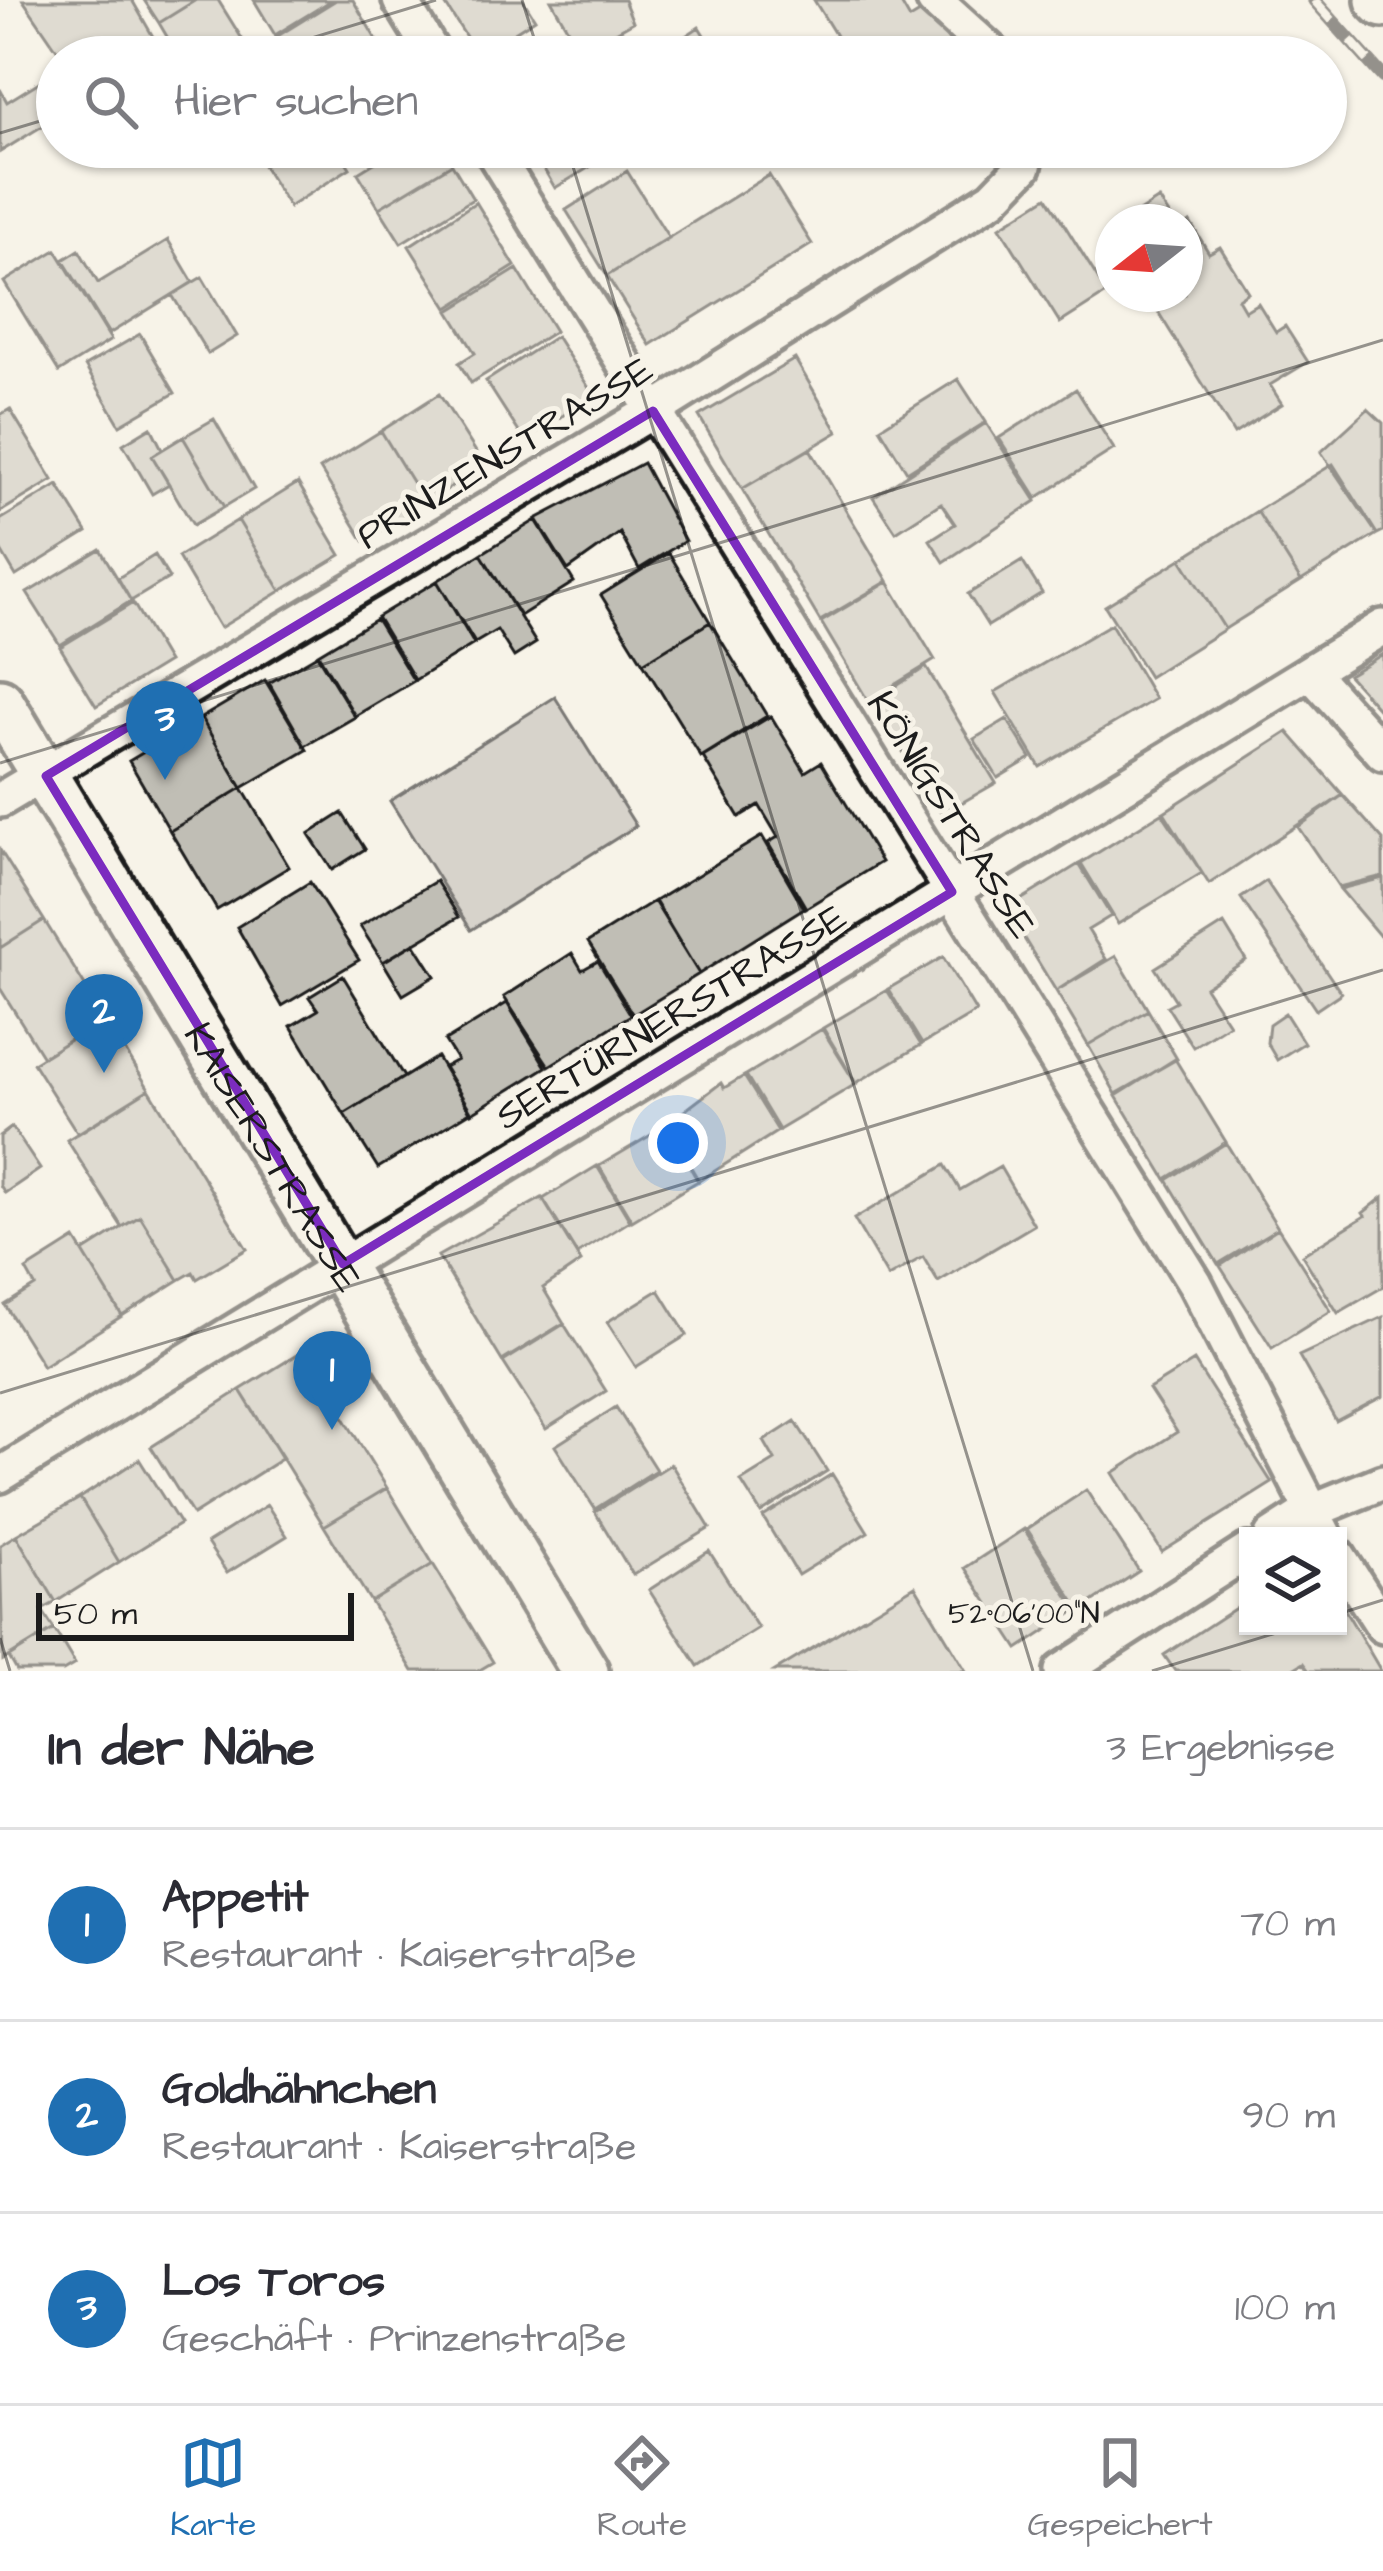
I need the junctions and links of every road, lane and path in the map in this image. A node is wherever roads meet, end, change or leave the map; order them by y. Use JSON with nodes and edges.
{"nodes":[{"id":1,"x":400,"y":0,"type":"edge"},
{"id":2,"x":934,"y":0,"type":"edge"},
{"id":3,"x":422,"y":36,"type":"edge"},
{"id":4,"x":974,"y":36,"type":"edge"},
{"id":5,"x":503,"y":168,"type":"edge"},
{"id":6,"x":1022,"y":168,"type":"edge"},
{"id":7,"x":653,"y":411,"type":"junction"},
{"id":8,"x":1383,"y":627,"type":"edge"},
{"id":9,"x":1311,"y":673,"type":"junction"},
{"id":10,"x":0,"y":702,"type":"edge"},
{"id":11,"x":1383,"y":753,"type":"edge"},
{"id":12,"x":46,"y":776,"type":"junction"},
{"id":13,"x":0,"y":800,"type":"edge"},
{"id":14,"x":952,"y":892,"type":"junction"},
{"id":15,"x":343,"y":1264,"type":"junction"},
{"id":16,"x":0,"y":1475,"type":"edge"},
{"id":17,"x":1383,"y":1482,"type":"edge"},
{"id":18,"x":1317,"y":1524,"type":"edge"},
{"id":19,"x":1239,"y":1557,"type":"edge"},
{"id":20,"x":1347,"y":1570,"type":"edge"},
{"id":21,"x":1383,"y":1626,"type":"edge"},
{"id":22,"x":585,"y":1671,"type":"edge"},
{"id":23,"x":1062,"y":1671,"type":"edge"}],
"edges":[{"from":1,"to":3,"type":"street"},
{"from":2,"to":4,"type":"street"},
{"from":5,"to":7,"type":"street","name":"KÖNIGSTRASSE"},
{"from":6,"to":7,"type":"street","name":"PRINZENSTRASSE"},
{"from":7,"to":12,"type":"street","name":"PRINZENSTRASSE"},
{"from":7,"to":14,"type":"street","name":"KÖNIGSTRASSE"},
{"from":8,"to":9,"type":"street","name":"SERTÜRNERSTRASSE"},
{"from":9,"to":11,"type":"street"},
{"from":9,"to":14,"type":"street","name":"SERTÜRNERSTRASSE"},
{"from":10,"to":12,"type":"main road","name":"KAISERSTRASSE"},
{"from":12,"to":13,"type":"street","name":"PRINZENSTRASSE"},
{"from":12,"to":15,"type":"main road","name":"KAISERSTRASSE"},
{"from":14,"to":15,"type":"street","name":"SERTÜRNERSTRASSE"},
{"from":14,"to":18,"type":"street","name":"KÖNIGSTRASSE"},
{"from":15,"to":16,"type":"street","name":"SERTÜRNERSTRASSE"},
{"from":15,"to":22,"type":"main road","name":"KAISERSTRASSE"},
{"from":17,"to":18,"type":"street"},
{"from":19,"to":23,"type":"street"},
{"from":20,"to":21,"type":"street"}]}
